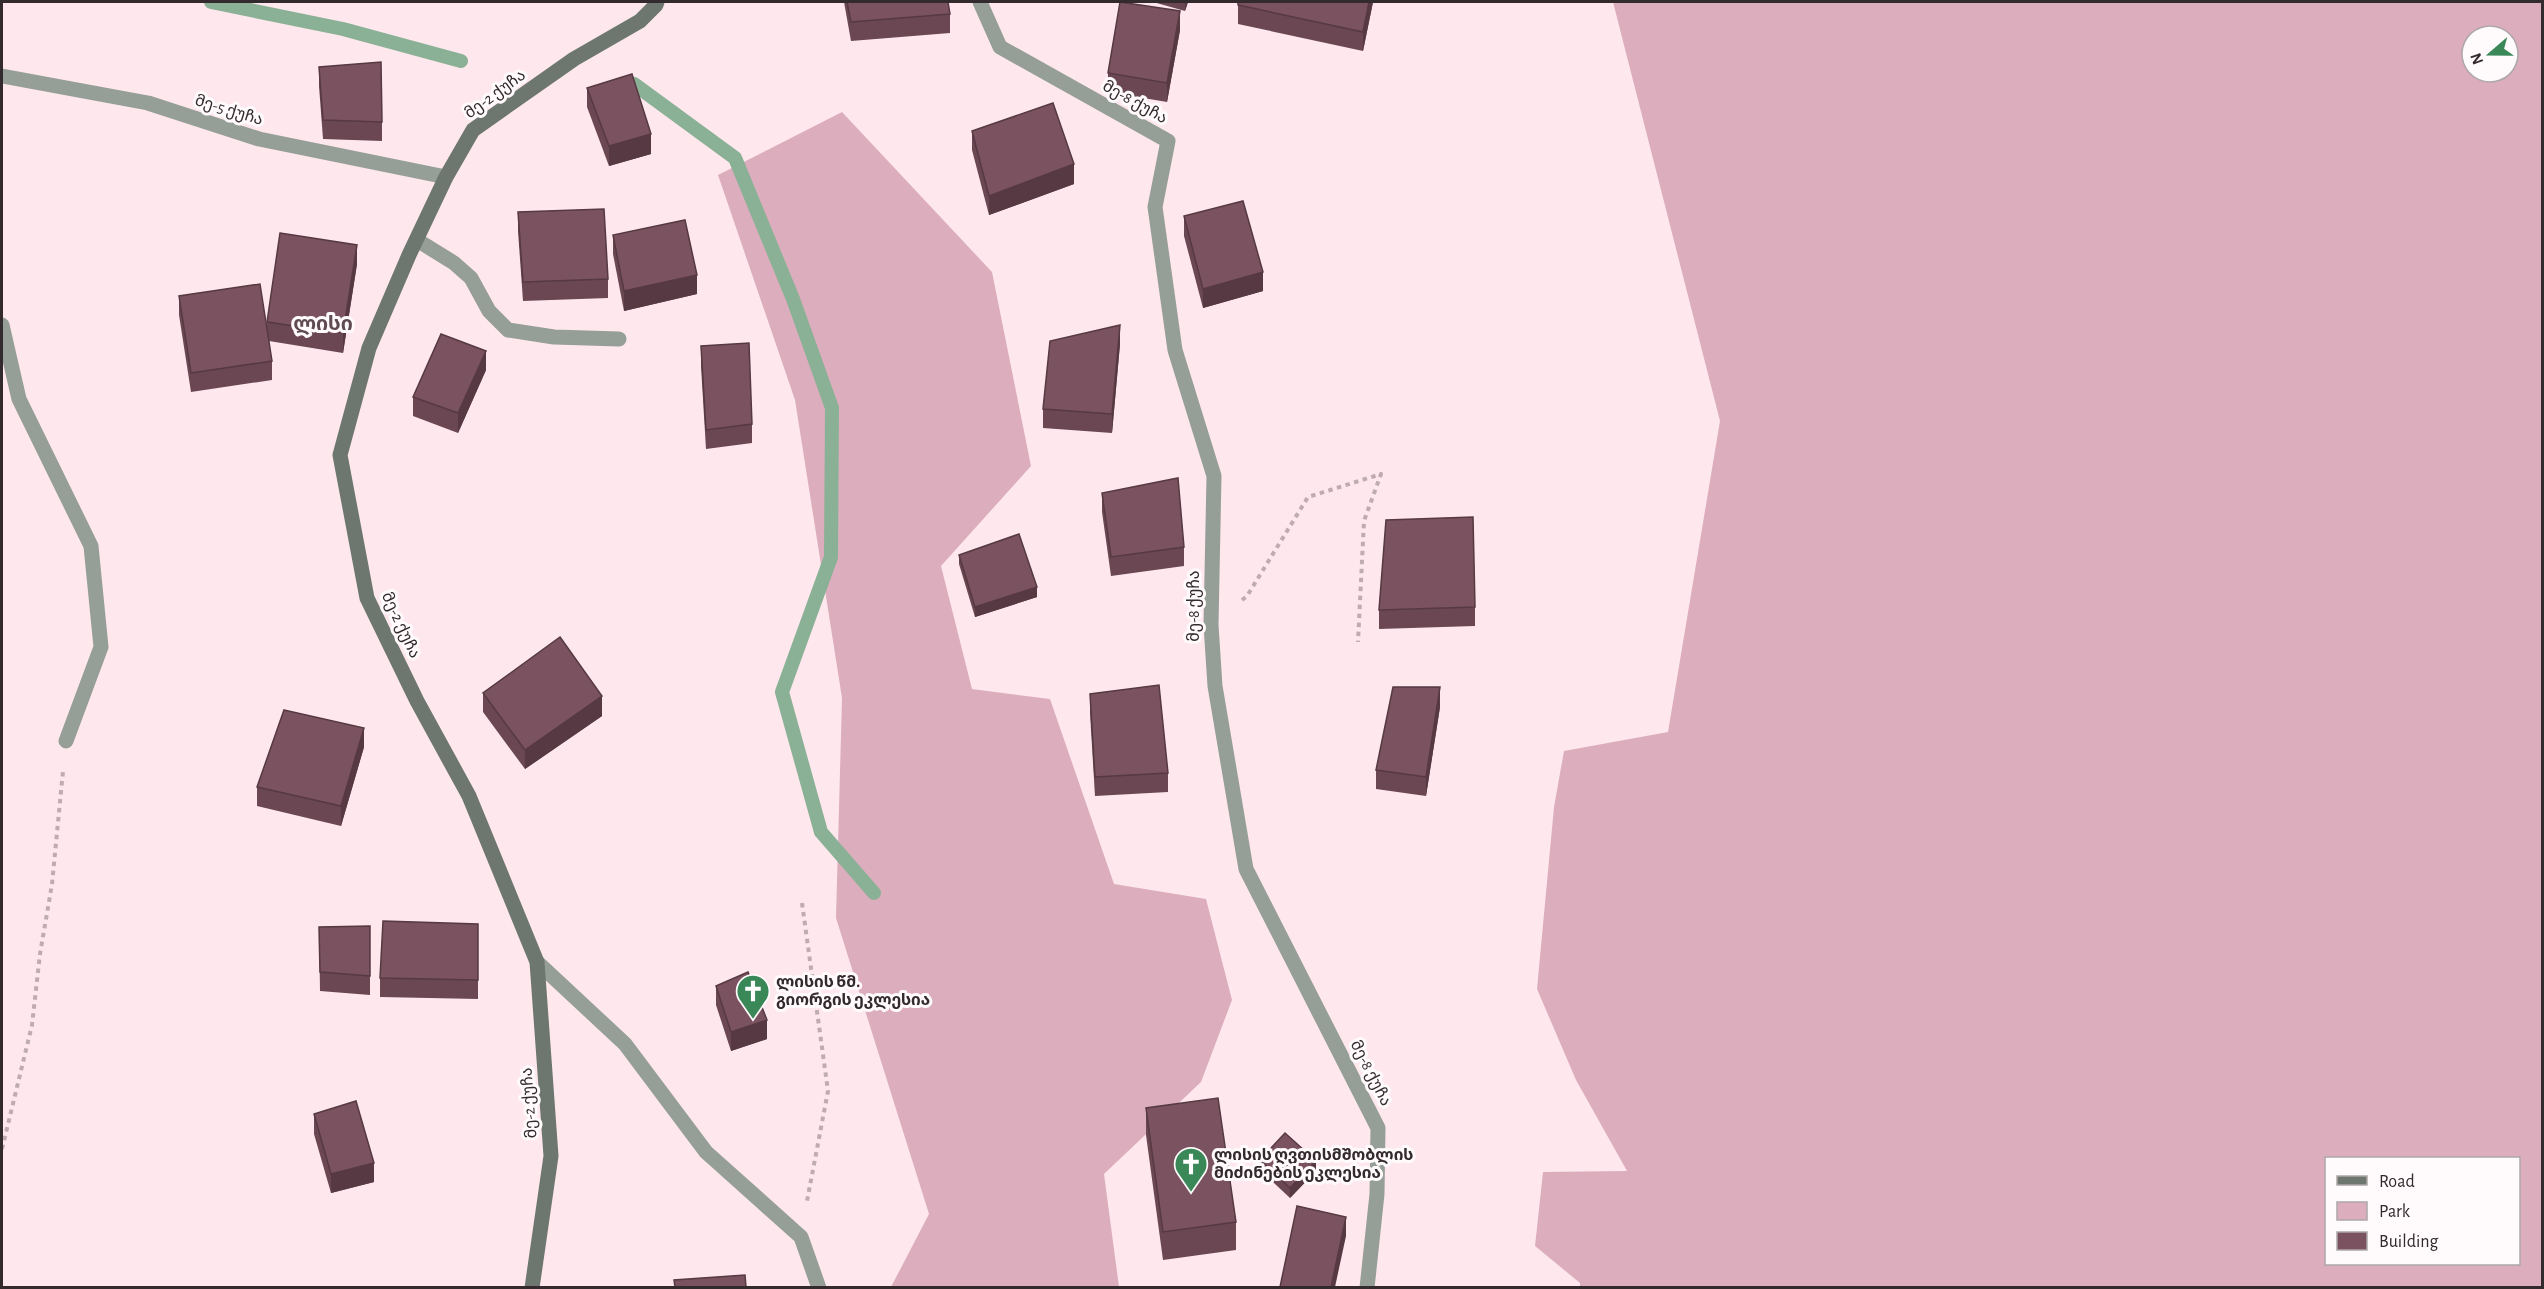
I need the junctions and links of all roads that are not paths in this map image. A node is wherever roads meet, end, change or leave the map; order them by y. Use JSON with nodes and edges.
{"nodes":[{"id":1,"x":657,"y":2,"type":"edge"},
{"id":2,"x":980,"y":2,"type":"edge"},
{"id":3,"x":2,"y":76,"type":"edge"},
{"id":4,"x":446,"y":177,"type":"junction"},
{"id":5,"x":417,"y":240,"type":"junction"},
{"id":6,"x":2,"y":325,"type":"edge"},
{"id":7,"x":620,"y":339,"type":"dead end"},
{"id":8,"x":66,"y":741,"type":"road end"},
{"id":9,"x":537,"y":962,"type":"junction"},
{"id":10,"x":532,"y":1287,"type":"edge"},
{"id":11,"x":819,"y":1287,"type":"edge"},
{"id":12,"x":1367,"y":1287,"type":"edge"}],
"edges":[{"from":1,"to":4,"type":"main road","name":"მე-2 ქუჩა"},
{"from":2,"to":12,"type":"street","name":"მე-8 ქუჩა"},
{"from":3,"to":4,"type":"street","name":"მე-5 ქუჩა"},
{"from":4,"to":5,"type":"main road","name":"მე-2 ქუჩა"},
{"from":5,"to":7,"type":"street"},
{"from":5,"to":9,"type":"main road","name":"მე-2 ქუჩა"},
{"from":6,"to":8,"type":"street"},
{"from":9,"to":10,"type":"main road","name":"მე-2 ქუჩა"},
{"from":9,"to":11,"type":"street"}]}
